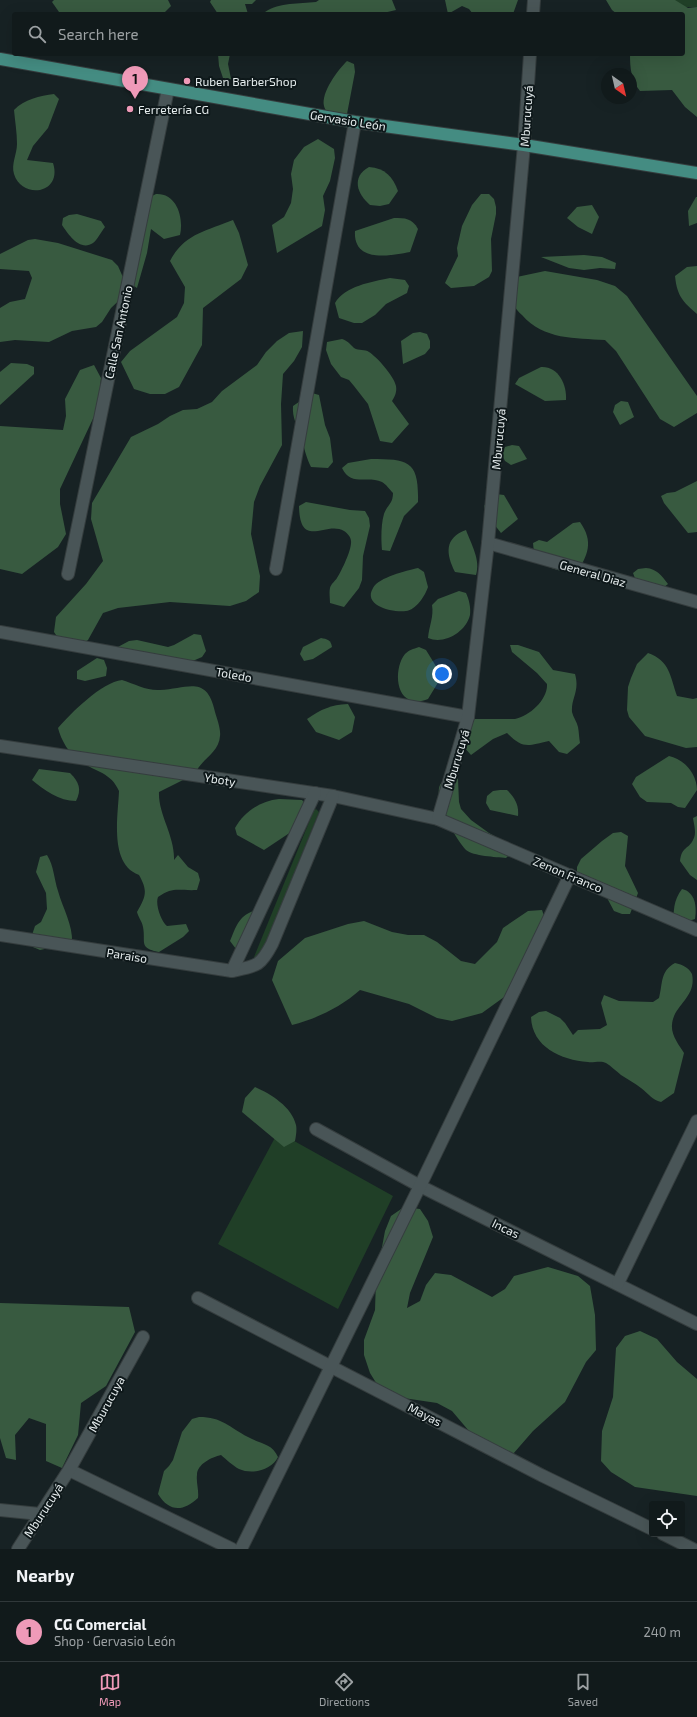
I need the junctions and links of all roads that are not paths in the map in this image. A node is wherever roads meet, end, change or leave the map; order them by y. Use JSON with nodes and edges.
{"nodes":[{"id":1,"x":534,"y":0,"type":"edge"},
{"id":2,"x":533,"y":12,"type":"edge"},
{"id":3,"x":530,"y":56,"type":"edge"},
{"id":4,"x":0,"y":59,"type":"edge"},
{"id":5,"x":168,"y":89,"type":"junction"},
{"id":6,"x":355,"y":122,"type":"junction"},
{"id":7,"x":524,"y":145,"type":"junction"},
{"id":8,"x":697,"y":173,"type":"edge"},
{"id":9,"x":488,"y":544,"type":"junction"},
{"id":10,"x":276,"y":569,"type":"dead end"},
{"id":11,"x":68,"y":574,"type":"dead end"},
{"id":12,"x":697,"y":602,"type":"edge"},
{"id":13,"x":0,"y":632,"type":"edge"},
{"id":14,"x":468,"y":717,"type":"junction"},
{"id":15,"x":0,"y":746,"type":"edge"},
{"id":16,"x":315,"y":793,"type":"junction"},
{"id":17,"x":333,"y":796,"type":"junction"},
{"id":18,"x":438,"y":819,"type":"junction"},
{"id":19,"x":570,"y":875,"type":"junction"},
{"id":20,"x":697,"y":930,"type":"edge"},
{"id":21,"x":0,"y":935,"type":"edge"},
{"id":22,"x":232,"y":971,"type":"junction"},
{"id":23,"x":697,"y":1121,"type":"edge"},
{"id":24,"x":316,"y":1129,"type":"dead end"},
{"id":25,"x":420,"y":1186,"type":"junction"},
{"id":26,"x":618,"y":1283,"type":"junction"},
{"id":27,"x":198,"y":1298,"type":"dead end"},
{"id":28,"x":697,"y":1324,"type":"edge"},
{"id":29,"x":143,"y":1337,"type":"dead end"},
{"id":30,"x":332,"y":1366,"type":"junction"},
{"id":31,"x":69,"y":1470,"type":"junction"},
{"id":32,"x":0,"y":1510,"type":"edge"},
{"id":33,"x":40,"y":1514,"type":"junction"},
{"id":34,"x":649,"y":1528,"type":"edge"},
{"id":35,"x":668,"y":1537,"type":"edge"},
{"id":36,"x":18,"y":1549,"type":"edge"},
{"id":37,"x":232,"y":1549,"type":"edge"},
{"id":38,"x":241,"y":1549,"type":"edge"},
{"id":39,"x":693,"y":1549,"type":"edge"}],
"edges":[{"from":1,"to":2,"type":"street"},
{"from":3,"to":7,"type":"street","name":"Mburucuyá"},
{"from":4,"to":5,"type":"main road","name":"Gervasio León"},
{"from":5,"to":6,"type":"main road","name":"Gervasio León"},
{"from":5,"to":11,"type":"street","name":"Calle San Antonio"},
{"from":6,"to":7,"type":"main road","name":"Gervasio León"},
{"from":6,"to":10,"type":"street"},
{"from":7,"to":8,"type":"main road","name":"Gervasio León"},
{"from":7,"to":9,"type":"street","name":"Mburucuyá"},
{"from":9,"to":12,"type":"street","name":"General Diaz"},
{"from":9,"to":14,"type":"street","name":"Mburucuyá"},
{"from":13,"to":14,"type":"street","name":"Toledo"},
{"from":14,"to":18,"type":"street","name":"Mburucuyá"},
{"from":15,"to":16,"type":"street","name":"Yboty"},
{"from":16,"to":17,"type":"street","name":"Yboty"},
{"from":16,"to":22,"type":"street"},
{"from":17,"to":18,"type":"street","name":"Yboty"},
{"from":17,"to":22,"type":"street","name":"Paraiso"},
{"from":18,"to":19,"type":"street","name":"Zenon Franco"},
{"from":19,"to":20,"type":"street","name":"Zenon Franco"},
{"from":19,"to":25,"type":"street"},
{"from":21,"to":22,"type":"street","name":"Paraiso"},
{"from":23,"to":26,"type":"street"},
{"from":24,"to":25,"type":"street","name":"Incas"},
{"from":25,"to":26,"type":"street","name":"Incas"},
{"from":25,"to":30,"type":"street"},
{"from":26,"to":28,"type":"street","name":"Incas"},
{"from":27,"to":30,"type":"street","name":"Mayas"},
{"from":29,"to":31,"type":"street","name":"Mburucuya"},
{"from":30,"to":34,"type":"street","name":"Mayas"},
{"from":30,"to":38,"type":"street"},
{"from":31,"to":33,"type":"street","name":"Mburucuyá"},
{"from":31,"to":37,"type":"street"},
{"from":32,"to":33,"type":"street"},
{"from":33,"to":36,"type":"street","name":"Mburucuyá"},
{"from":35,"to":39,"type":"street"}]}
